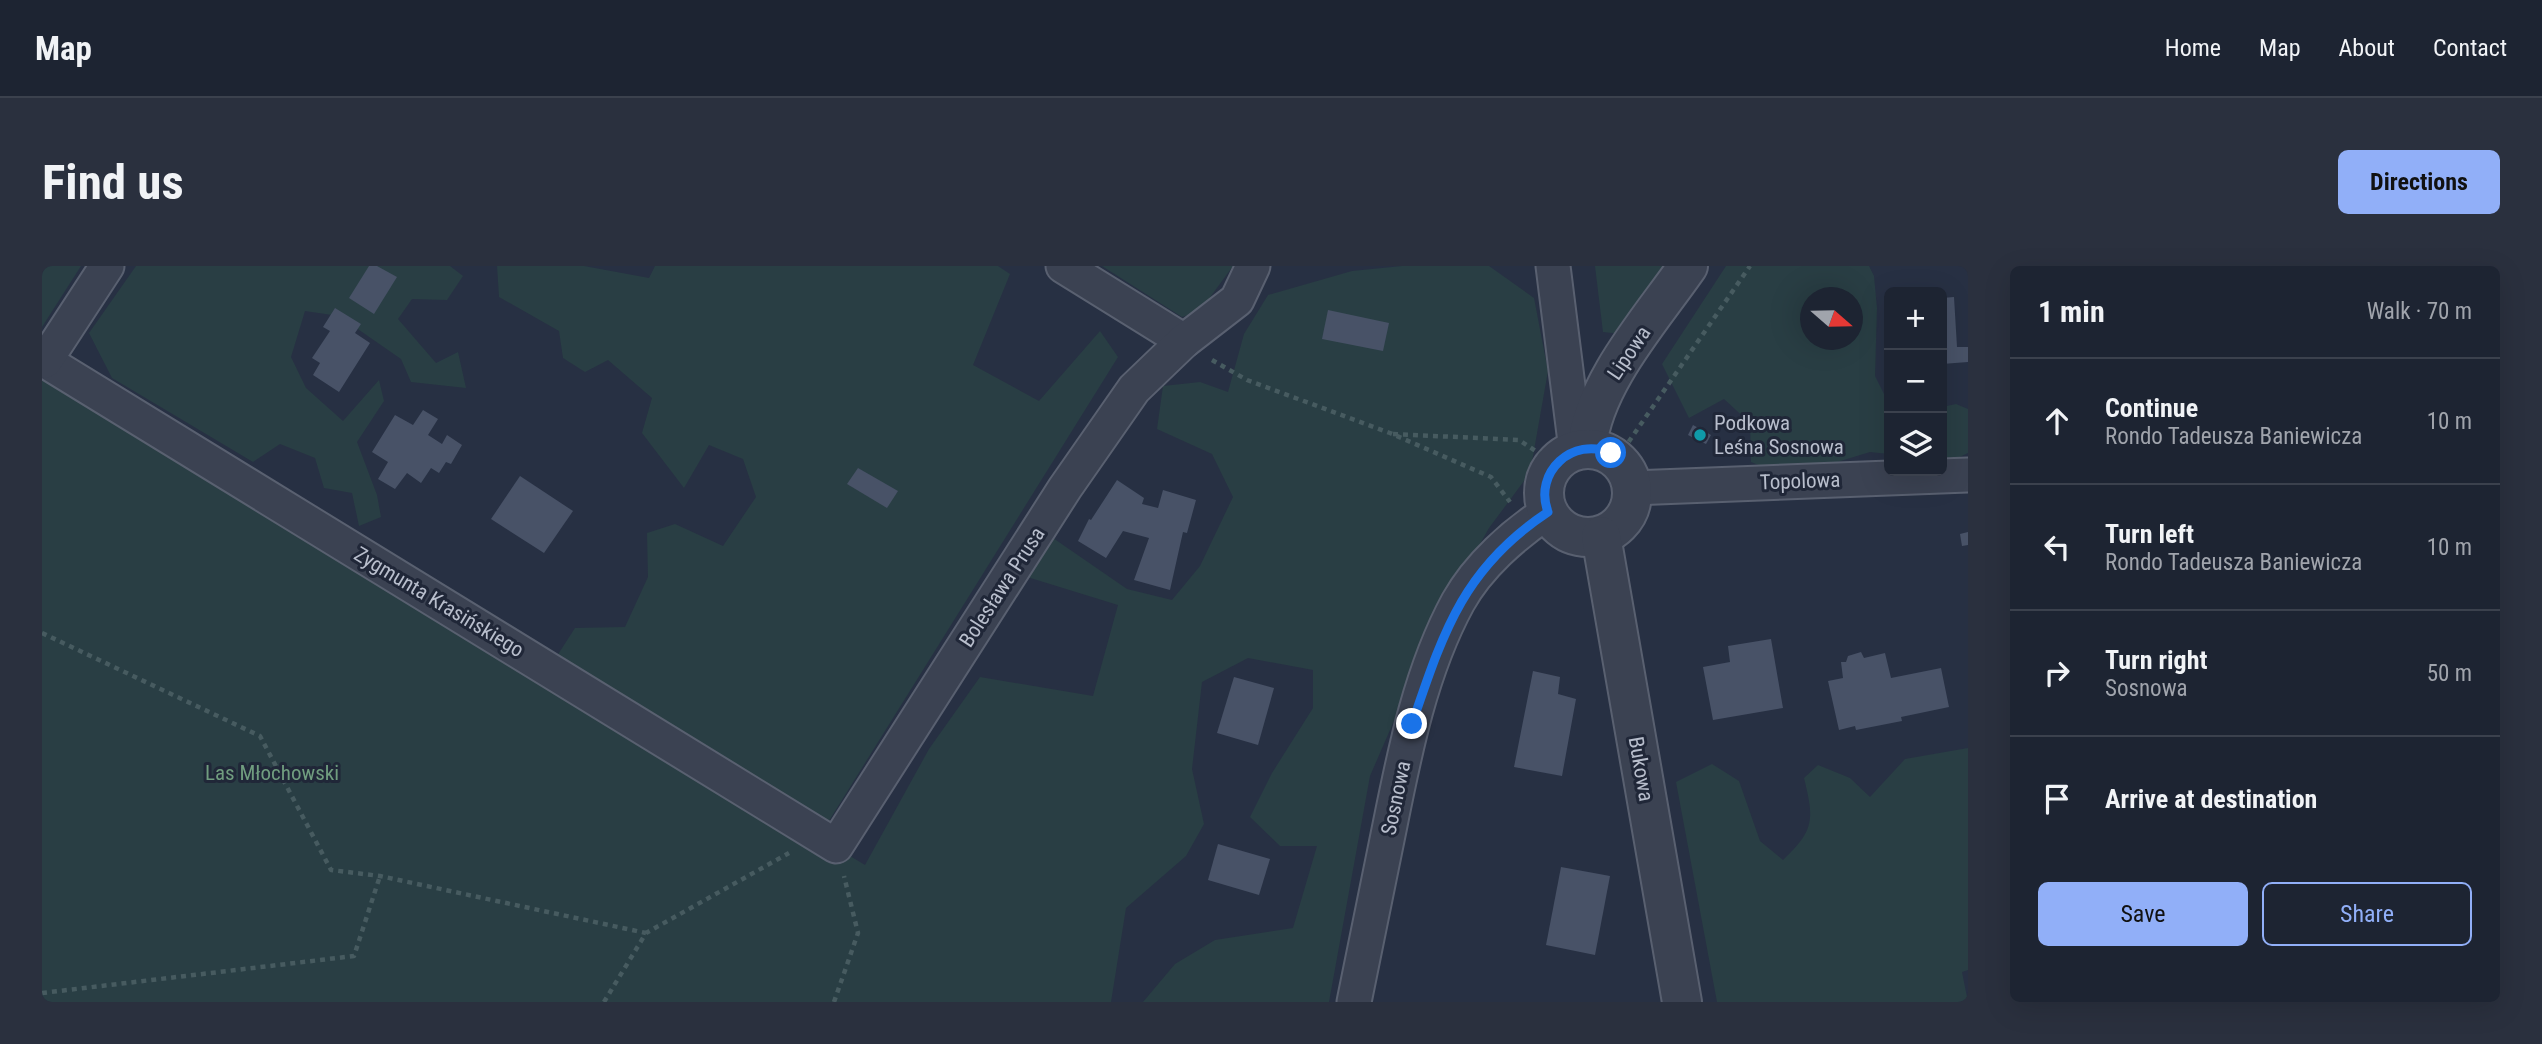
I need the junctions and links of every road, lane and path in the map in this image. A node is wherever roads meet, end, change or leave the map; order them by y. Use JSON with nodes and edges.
{"nodes":[{"id":1,"x":107,"y":266,"type":"edge"},
{"id":2,"x":1063,"y":266,"type":"edge"},
{"id":3,"x":1253,"y":266,"type":"edge"},
{"id":4,"x":1553,"y":266,"type":"edge"},
{"id":5,"x":1688,"y":266,"type":"edge"},
{"id":6,"x":1749,"y":266,"type":"edge"},
{"id":7,"x":1184,"y":341,"type":"junction"},
{"id":8,"x":44,"y":360,"type":"edge"},
{"id":9,"x":1390,"y":433,"type":"junction"},
{"id":10,"x":1593,"y":462,"type":"junction"},
{"id":11,"x":1968,"y":475,"type":"edge"},
{"id":12,"x":1537,"y":519,"type":"junction"},
{"id":13,"x":1601,"y":536,"type":"junction"},
{"id":14,"x":42,"y":633,"type":"edge"},
{"id":15,"x":828,"y":841,"type":"junction"},
{"id":16,"x":380,"y":876,"type":"junction"},
{"id":17,"x":646,"y":933,"type":"junction"},
{"id":18,"x":42,"y":993,"type":"edge"},
{"id":19,"x":604,"y":1002,"type":"edge"},
{"id":20,"x":834,"y":1002,"type":"edge"},
{"id":21,"x":1354,"y":1002,"type":"edge"},
{"id":22,"x":1682,"y":1002,"type":"edge"}],
"edges":[{"from":1,"to":8,"type":"street"},
{"from":2,"to":7,"type":"street"},
{"from":3,"to":7,"type":"street","name":"Bolesława Prusa"},
{"from":4,"to":10,"type":"street"},
{"from":5,"to":10,"type":"street","name":"Lipowa"},
{"from":6,"to":10,"type":"path"},
{"from":7,"to":9,"type":"path"},
{"from":7,"to":15,"type":"street","name":"Bolesława Prusa"},
{"from":8,"to":15,"type":"street","name":"Zygmunta Krasińskiego"},
{"from":9,"to":10,"type":"path"},
{"from":9,"to":12,"type":"path"},
{"from":10,"to":11,"type":"street","name":"Topolowa"},
{"from":10,"to":12,"type":"street"},
{"from":10,"to":13,"type":"street"},
{"from":12,"to":13,"type":"street"},
{"from":12,"to":21,"type":"street","name":"Sosnowa"},
{"from":13,"to":22,"type":"street","name":"Bukowa"},
{"from":14,"to":16,"type":"path"},
{"from":15,"to":17,"type":"path"},
{"from":15,"to":20,"type":"path"},
{"from":16,"to":17,"type":"path"},
{"from":16,"to":18,"type":"path"},
{"from":17,"to":19,"type":"path"}]}
